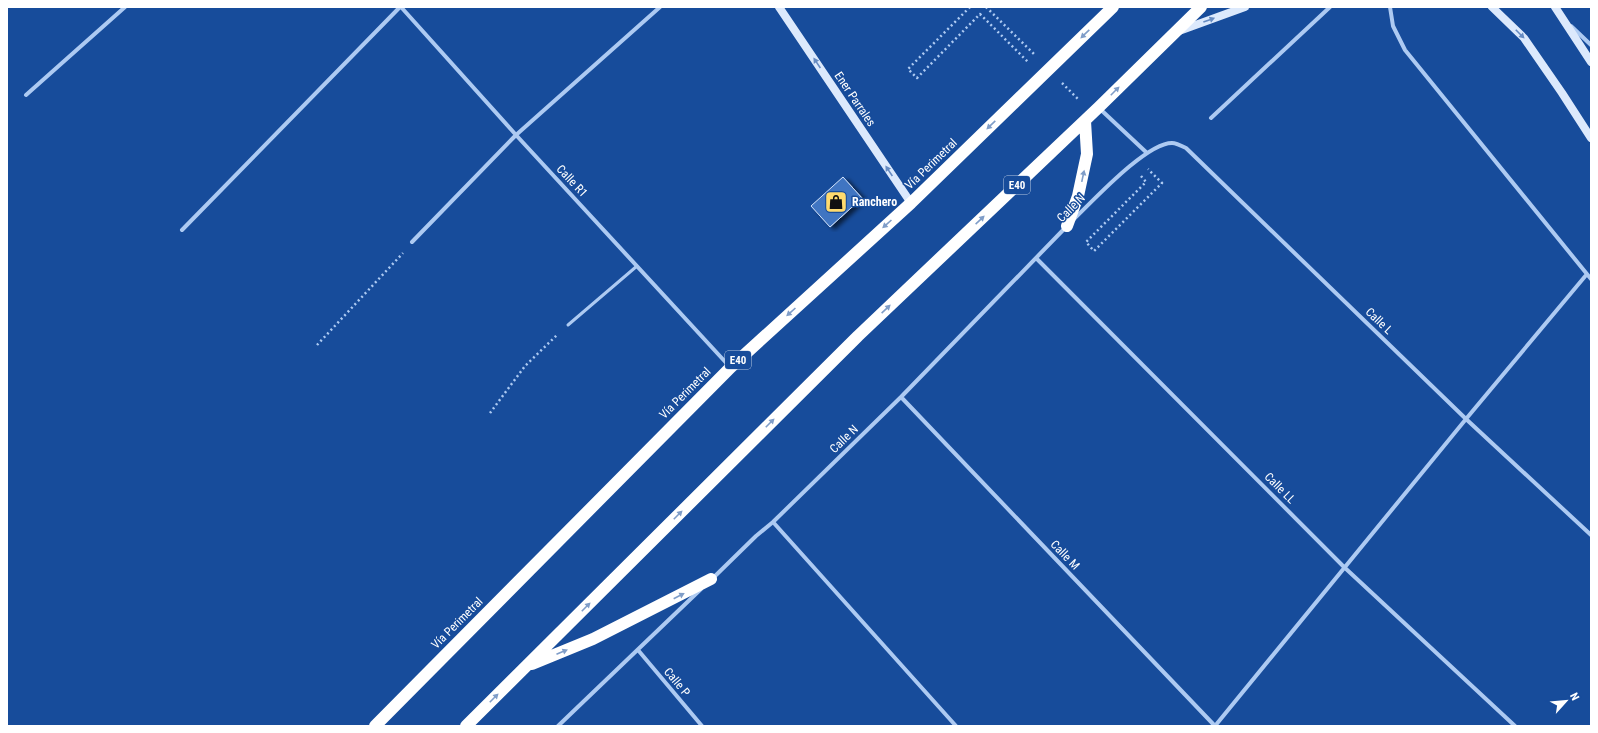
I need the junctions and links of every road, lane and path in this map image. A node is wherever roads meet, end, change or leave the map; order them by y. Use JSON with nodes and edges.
{"nodes":[{"id":1,"x":125,"y":7,"type":"edge"},
{"id":2,"x":401,"y":7,"type":"edge"},
{"id":3,"x":660,"y":7,"type":"edge"},
{"id":4,"x":779,"y":7,"type":"edge"},
{"id":5,"x":970,"y":7,"type":"edge"},
{"id":6,"x":1113,"y":7,"type":"edge"},
{"id":7,"x":1201,"y":7,"type":"edge"},
{"id":8,"x":1245,"y":7,"type":"edge"},
{"id":9,"x":1330,"y":7,"type":"edge"},
{"id":10,"x":1390,"y":7,"type":"edge"},
{"id":11,"x":1492,"y":7,"type":"edge"},
{"id":12,"x":1555,"y":7,"type":"edge"},
{"id":13,"x":1562,"y":17,"type":"junction"},
{"id":14,"x":1174,"y":33,"type":"junction"},
{"id":15,"x":1591,"y":45,"type":"edge"},
{"id":16,"x":1591,"y":62,"type":"edge"},
{"id":17,"x":1042,"y":76,"type":"junction"},
{"id":18,"x":26,"y":95,"type":"dead end"},
{"id":19,"x":1099,"y":108,"type":"junction"},
{"id":20,"x":1211,"y":118,"type":"dead end"},
{"id":21,"x":1085,"y":121,"type":"junction"},
{"id":22,"x":516,"y":135,"type":"junction"},
{"id":23,"x":1591,"y":138,"type":"edge"},
{"id":24,"x":1147,"y":153,"type":"junction"},
{"id":25,"x":1120,"y":174,"type":"joint"},
{"id":26,"x":910,"y":203,"type":"junction"},
{"id":27,"x":1067,"y":226,"type":"junction"},
{"id":28,"x":182,"y":230,"type":"dead end"},
{"id":29,"x":412,"y":242,"type":"joint"},
{"id":30,"x":1036,"y":258,"type":"junction"},
{"id":31,"x":637,"y":266,"type":"junction"},
{"id":32,"x":1587,"y":274,"type":"junction"},
{"id":33,"x":1591,"y":279,"type":"edge"},
{"id":34,"x":568,"y":325,"type":"joint"},
{"id":35,"x":317,"y":345,"type":"dead end"},
{"id":36,"x":731,"y":367,"type":"junction"},
{"id":37,"x":901,"y":397,"type":"junction"},
{"id":38,"x":490,"y":412,"type":"dead end"},
{"id":39,"x":1466,"y":419,"type":"junction"},
{"id":40,"x":774,"y":522,"type":"junction"},
{"id":41,"x":1591,"y":535,"type":"edge"},
{"id":42,"x":1344,"y":567,"type":"junction"},
{"id":43,"x":712,"y":579,"type":"junction"},
{"id":44,"x":638,"y":650,"type":"junction"},
{"id":45,"x":526,"y":667,"type":"junction"},
{"id":46,"x":378,"y":723,"type":"edge"},
{"id":47,"x":370,"y":726,"type":"edge"},
{"id":48,"x":466,"y":726,"type":"edge"},
{"id":49,"x":558,"y":726,"type":"edge"},
{"id":50,"x":702,"y":726,"type":"edge"},
{"id":51,"x":956,"y":726,"type":"edge"},
{"id":52,"x":1215,"y":726,"type":"edge"},
{"id":53,"x":1515,"y":726,"type":"edge"}],
"edges":[{"from":1,"to":18,"type":"street"},
{"from":2,"to":22,"type":"street","name":"Calle R1"},
{"from":2,"to":28,"type":"street"},
{"from":3,"to":22,"type":"street"},
{"from":26,"to":4,"type":"main road","name":"Ener Parrales","one_way":true},
{"from":5,"to":17,"type":"path"},
{"from":6,"to":17,"type":"highway","name":"Vía Perimetral","number":"E40","one_way":true},
{"from":7,"to":14,"type":"highway","number":"E40"},
{"from":14,"to":8,"type":"main road","one_way":true},
{"from":9,"to":20,"type":"street"},
{"from":10,"to":32,"type":"street"},
{"from":11,"to":23,"type":"main road","one_way":true},
{"from":12,"to":13,"type":"main road"},
{"from":13,"to":15,"type":"street"},
{"from":13,"to":16,"type":"main road"},
{"from":19,"to":14,"type":"highway","number":"E40","one_way":true},
{"from":17,"to":26,"type":"highway","name":"Vía Perimetral","number":"E40","one_way":true},
{"from":19,"to":21,"type":"highway","number":"E40"},
{"from":19,"to":24,"type":"street"},
{"from":27,"to":21,"type":"highway","one_way":true},
{"from":45,"to":21,"type":"highway","number":"E40","one_way":true},
{"from":22,"to":29,"type":"street"},
{"from":22,"to":31,"type":"street","name":"Calle R1"},
{"from":24,"to":25,"type":"street","name":"Calle L"},
{"from":24,"to":39,"type":"street","name":"Calle L"},
{"from":25,"to":27,"type":"street","name":"Calle N"},
{"from":26,"to":36,"type":"highway","name":"Vía Perimetral","number":"E40","one_way":true},
{"from":27,"to":30,"type":"street","name":"Calle N"},
{"from":29,"to":35,"type":"path"},
{"from":30,"to":37,"type":"street","name":"Calle N"},
{"from":30,"to":42,"type":"street","name":"Calle LL"},
{"from":31,"to":34,"type":"lane"},
{"from":31,"to":36,"type":"street","name":"Calle R1"},
{"from":32,"to":33,"type":"street"},
{"from":32,"to":39,"type":"street"},
{"from":34,"to":38,"type":"path"},
{"from":36,"to":46,"type":"highway","name":"Vía Perimetral","number":"E40"},
{"from":37,"to":40,"type":"street","name":"Calle N"},
{"from":37,"to":52,"type":"street","name":"Calle M"},
{"from":39,"to":41,"type":"street","name":"Calle L"},
{"from":39,"to":42,"type":"street"},
{"from":40,"to":43,"type":"street","name":"Calle N"},
{"from":40,"to":51,"type":"street"},
{"from":42,"to":52,"type":"street"},
{"from":42,"to":53,"type":"street","name":"Calle LL"},
{"from":43,"to":44,"type":"street","name":"Calle N"},
{"from":45,"to":43,"type":"highway","one_way":true},
{"from":44,"to":49,"type":"street","name":"Calle N"},
{"from":44,"to":50,"type":"street","name":"Calle P"},
{"from":48,"to":45,"type":"highway","number":"E40","one_way":true},
{"from":46,"to":47,"type":"main road"}]}
